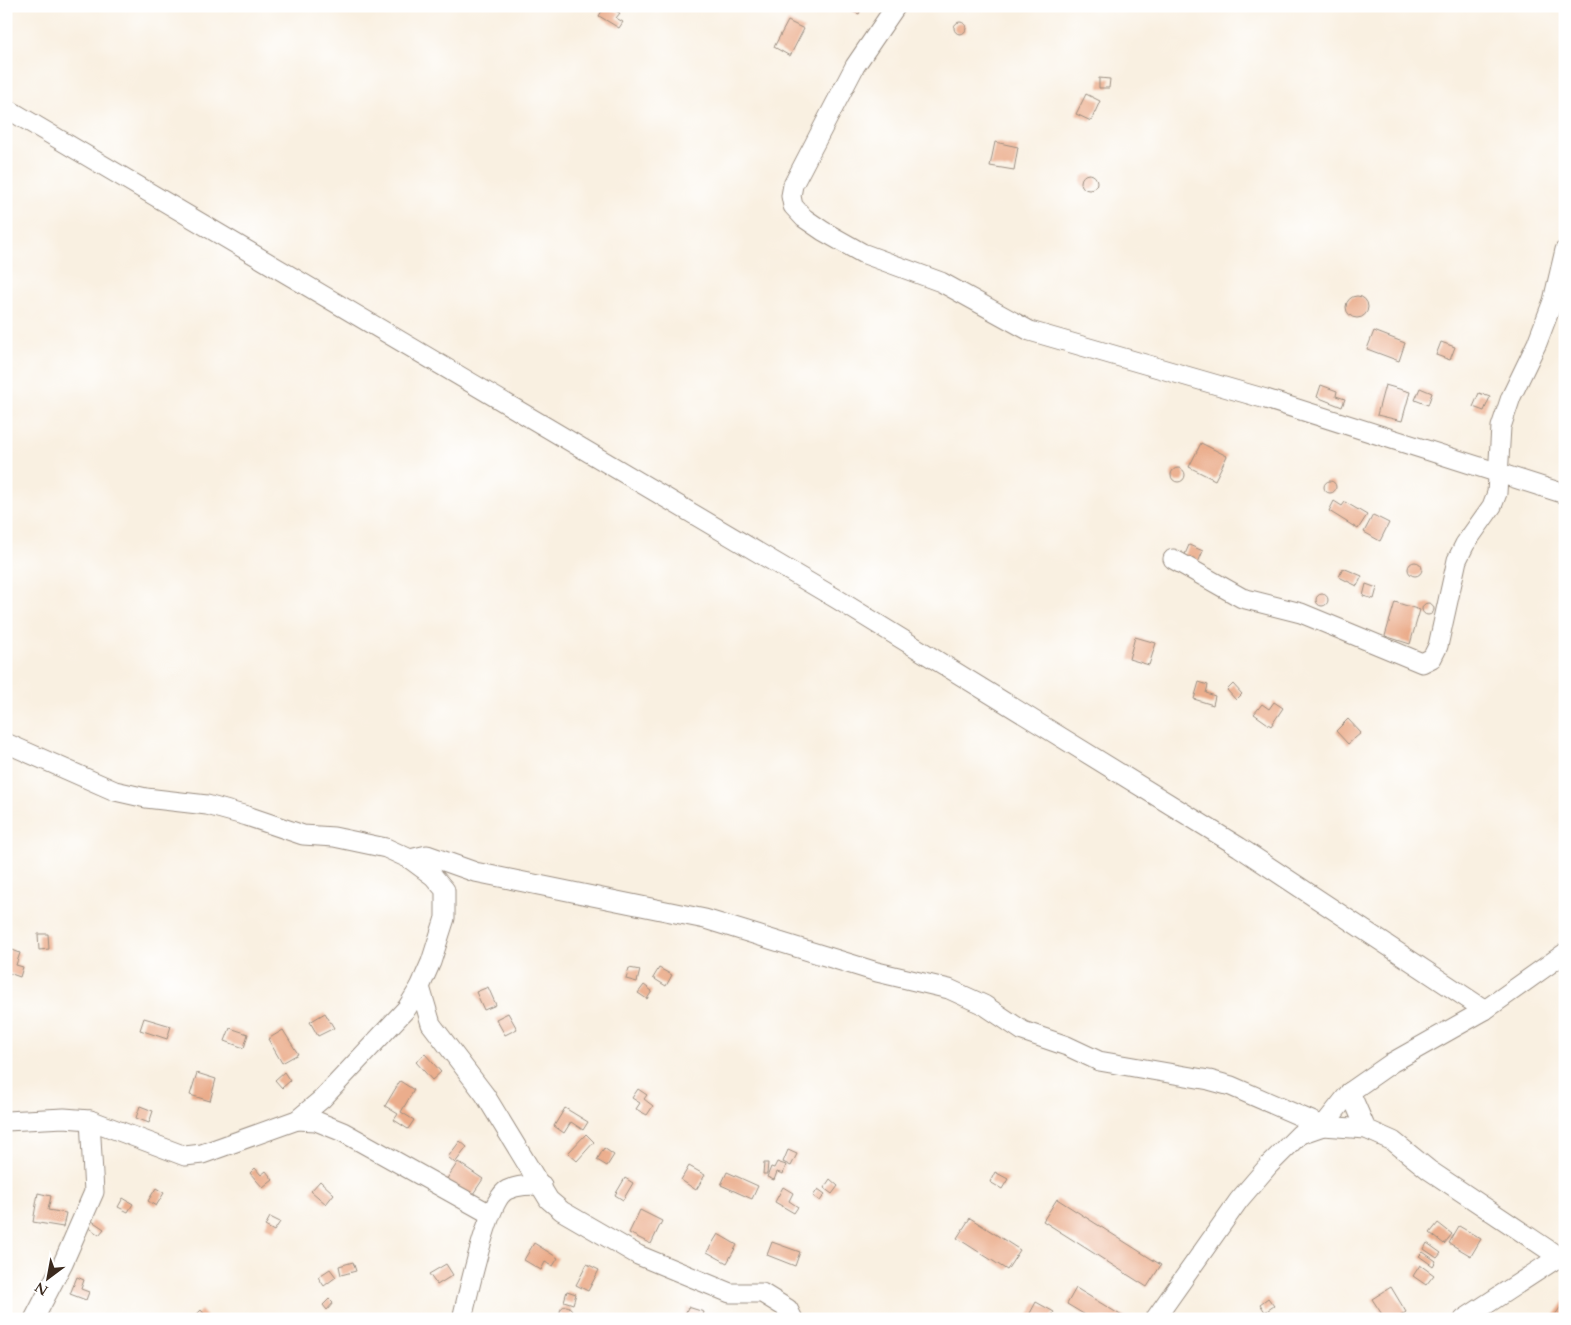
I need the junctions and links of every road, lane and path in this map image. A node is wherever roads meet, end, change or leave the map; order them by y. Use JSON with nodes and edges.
{"nodes":[{"id":1,"x":896,"y":6,"type":"edge"},
{"id":2,"x":6,"y":108,"type":"edge"},
{"id":3,"x":1565,"y":250,"type":"edge"},
{"id":4,"x":1499,"y":474,"type":"junction"},
{"id":5,"x":1565,"y":494,"type":"edge"},
{"id":6,"x":1173,"y":559,"type":"dead end"},
{"id":7,"x":6,"y":743,"type":"edge"},
{"id":8,"x":410,"y":858,"type":"junction"},
{"id":9,"x":1565,"y":954,"type":"edge"},
{"id":10,"x":420,"y":987,"type":"junction"},
{"id":11,"x":1485,"y":1010,"type":"junction"},
{"id":12,"x":398,"y":1020,"type":"junction"},
{"id":13,"x":430,"y":1024,"type":"junction"},
{"id":14,"x":1350,"y":1092,"type":"junction"},
{"id":15,"x":90,"y":1120,"type":"junction"},
{"id":16,"x":297,"y":1120,"type":"junction"},
{"id":17,"x":6,"y":1121,"type":"edge"},
{"id":18,"x":1323,"y":1126,"type":"junction"},
{"id":19,"x":1366,"y":1129,"type":"junction"},
{"id":20,"x":542,"y":1186,"type":"junction"},
{"id":21,"x":490,"y":1214,"type":"junction"},
{"id":22,"x":1563,"y":1257,"type":"edge"},
{"id":23,"x":34,"y":1319,"type":"edge"},
{"id":24,"x":462,"y":1319,"type":"edge"},
{"id":25,"x":793,"y":1319,"type":"edge"},
{"id":26,"x":1155,"y":1319,"type":"edge"},
{"id":27,"x":1464,"y":1319,"type":"edge"}],
"edges":[{"from":1,"to":4,"type":"street"},
{"from":2,"to":11,"type":"street"},
{"from":3,"to":4,"type":"street"},
{"from":4,"to":5,"type":"street"},
{"from":4,"to":6,"type":"street"},
{"from":7,"to":8,"type":"street"},
{"from":8,"to":10,"type":"street"},
{"from":8,"to":18,"type":"street"},
{"from":9,"to":11,"type":"street"},
{"from":10,"to":12,"type":"street"},
{"from":10,"to":13,"type":"street"},
{"from":11,"to":14,"type":"street"},
{"from":12,"to":13,"type":"street"},
{"from":12,"to":16,"type":"street"},
{"from":13,"to":20,"type":"street"},
{"from":14,"to":18,"type":"street"},
{"from":14,"to":19,"type":"street"},
{"from":15,"to":16,"type":"street"},
{"from":15,"to":17,"type":"street"},
{"from":15,"to":23,"type":"street"},
{"from":16,"to":21,"type":"street"},
{"from":18,"to":19,"type":"street"},
{"from":18,"to":26,"type":"street"},
{"from":19,"to":22,"type":"street"},
{"from":20,"to":21,"type":"street"},
{"from":20,"to":25,"type":"street"},
{"from":21,"to":24,"type":"street"},
{"from":22,"to":27,"type":"street"}]}
